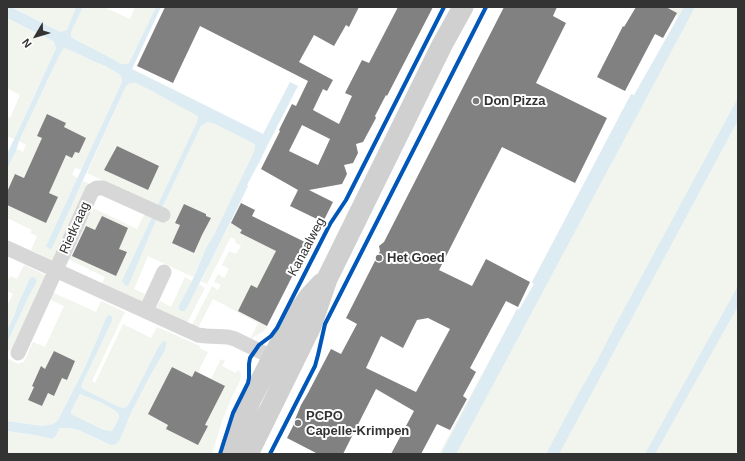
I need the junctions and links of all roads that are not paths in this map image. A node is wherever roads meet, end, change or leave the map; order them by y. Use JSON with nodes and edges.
{"nodes":[{"id":1,"x":463,"y":7,"type":"edge"},
{"id":2,"x":163,"y":215,"type":"dead end"},
{"id":3,"x":7,"y":248,"type":"edge"},
{"id":4,"x":56,"y":270,"type":"junction"},
{"id":5,"x":164,"y":272,"type":"dead end"},
{"id":6,"x":327,"y":278,"type":"junction"},
{"id":7,"x":146,"y":311,"type":"junction"},
{"id":8,"x":18,"y":353,"type":"dead end"},
{"id":9,"x":273,"y":358,"type":"junction"},
{"id":10,"x":292,"y":367,"type":"junction"},
{"id":11,"x":230,"y":454,"type":"edge"},
{"id":12,"x":248,"y":454,"type":"edge"}],
"edges":[{"from":1,"to":6,"type":"main road"},
{"from":2,"to":4,"type":"street","name":"Rietkraag"},
{"from":3,"to":4,"type":"street","name":"Rietkraag"},
{"from":4,"to":7,"type":"street","name":"Rietkraag"},
{"from":4,"to":8,"type":"street","name":"Rietkraag"},
{"from":5,"to":7,"type":"street"},
{"from":6,"to":9,"type":"main road"},
{"from":6,"to":10,"type":"main road"},
{"from":7,"to":9,"type":"street","name":"Rietkraag"},
{"from":9,"to":10,"type":"street","name":"Rietkraag"},
{"from":9,"to":11,"type":"main road"},
{"from":10,"to":12,"type":"main road"}]}
